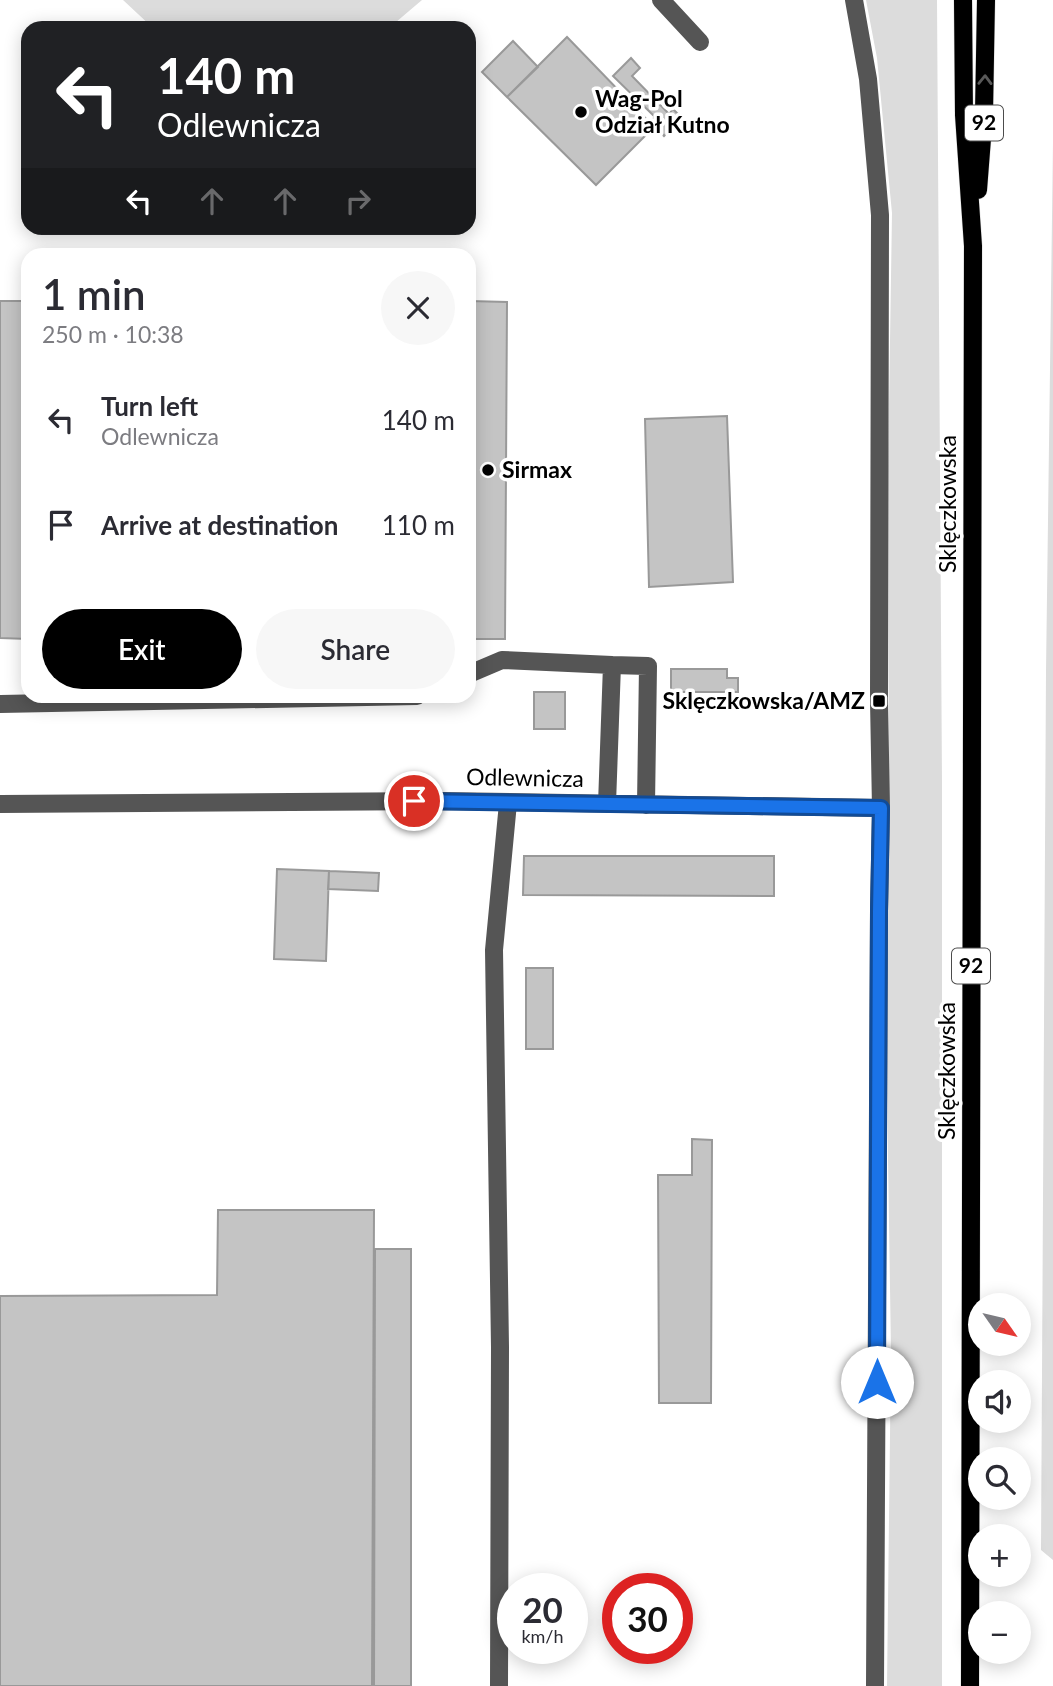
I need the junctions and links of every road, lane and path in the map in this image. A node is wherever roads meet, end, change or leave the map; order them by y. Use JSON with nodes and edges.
{"nodes":[{"id":1,"x":661,"y":0,"type":"edge"},
{"id":2,"x":854,"y":0,"type":"edge"},
{"id":3,"x":963,"y":0,"type":"edge"},
{"id":4,"x":986,"y":0,"type":"edge"},
{"id":5,"x":700,"y":42,"type":"dead end"},
{"id":6,"x":973,"y":246,"type":"junction"},
{"id":7,"x":612,"y":665,"type":"junction"},
{"id":8,"x":476,"y":671,"type":"edge"},
{"id":9,"x":52,"y":703,"type":"edge"},
{"id":10,"x":0,"y":704,"type":"edge"},
{"id":11,"x":508,"y":803,"type":"junction"},
{"id":12,"x":0,"y":804,"type":"edge"},
{"id":13,"x":607,"y":804,"type":"junction"},
{"id":14,"x":646,"y":805,"type":"junction"},
{"id":15,"x":881,"y":808,"type":"junction"},
{"id":16,"x":499,"y":1686,"type":"edge"},
{"id":17,"x":876,"y":1686,"type":"edge"},
{"id":18,"x":970,"y":1686,"type":"edge"}],
"edges":[{"from":1,"to":5,"type":"street"},
{"from":2,"to":15,"type":"street"},
{"from":3,"to":6,"type":"main road","name":"Sklęczkowska","number":"92"},
{"from":6,"to":4,"type":"main road","name":"Sklęczkowska","number":"92","one_way":true},
{"from":6,"to":18,"type":"main road","name":"Sklęczkowska","number":"92"},
{"from":7,"to":8,"type":"street"},
{"from":7,"to":13,"type":"street"},
{"from":7,"to":14,"type":"street"},
{"from":9,"to":10,"type":"street"},
{"from":11,"to":12,"type":"street","name":"Odlewnicza"},
{"from":11,"to":13,"type":"street","name":"Odlewnicza"},
{"from":11,"to":16,"type":"street"},
{"from":13,"to":14,"type":"street","name":"Odlewnicza"},
{"from":14,"to":15,"type":"street","name":"Odlewnicza"},
{"from":15,"to":17,"type":"street"}]}
